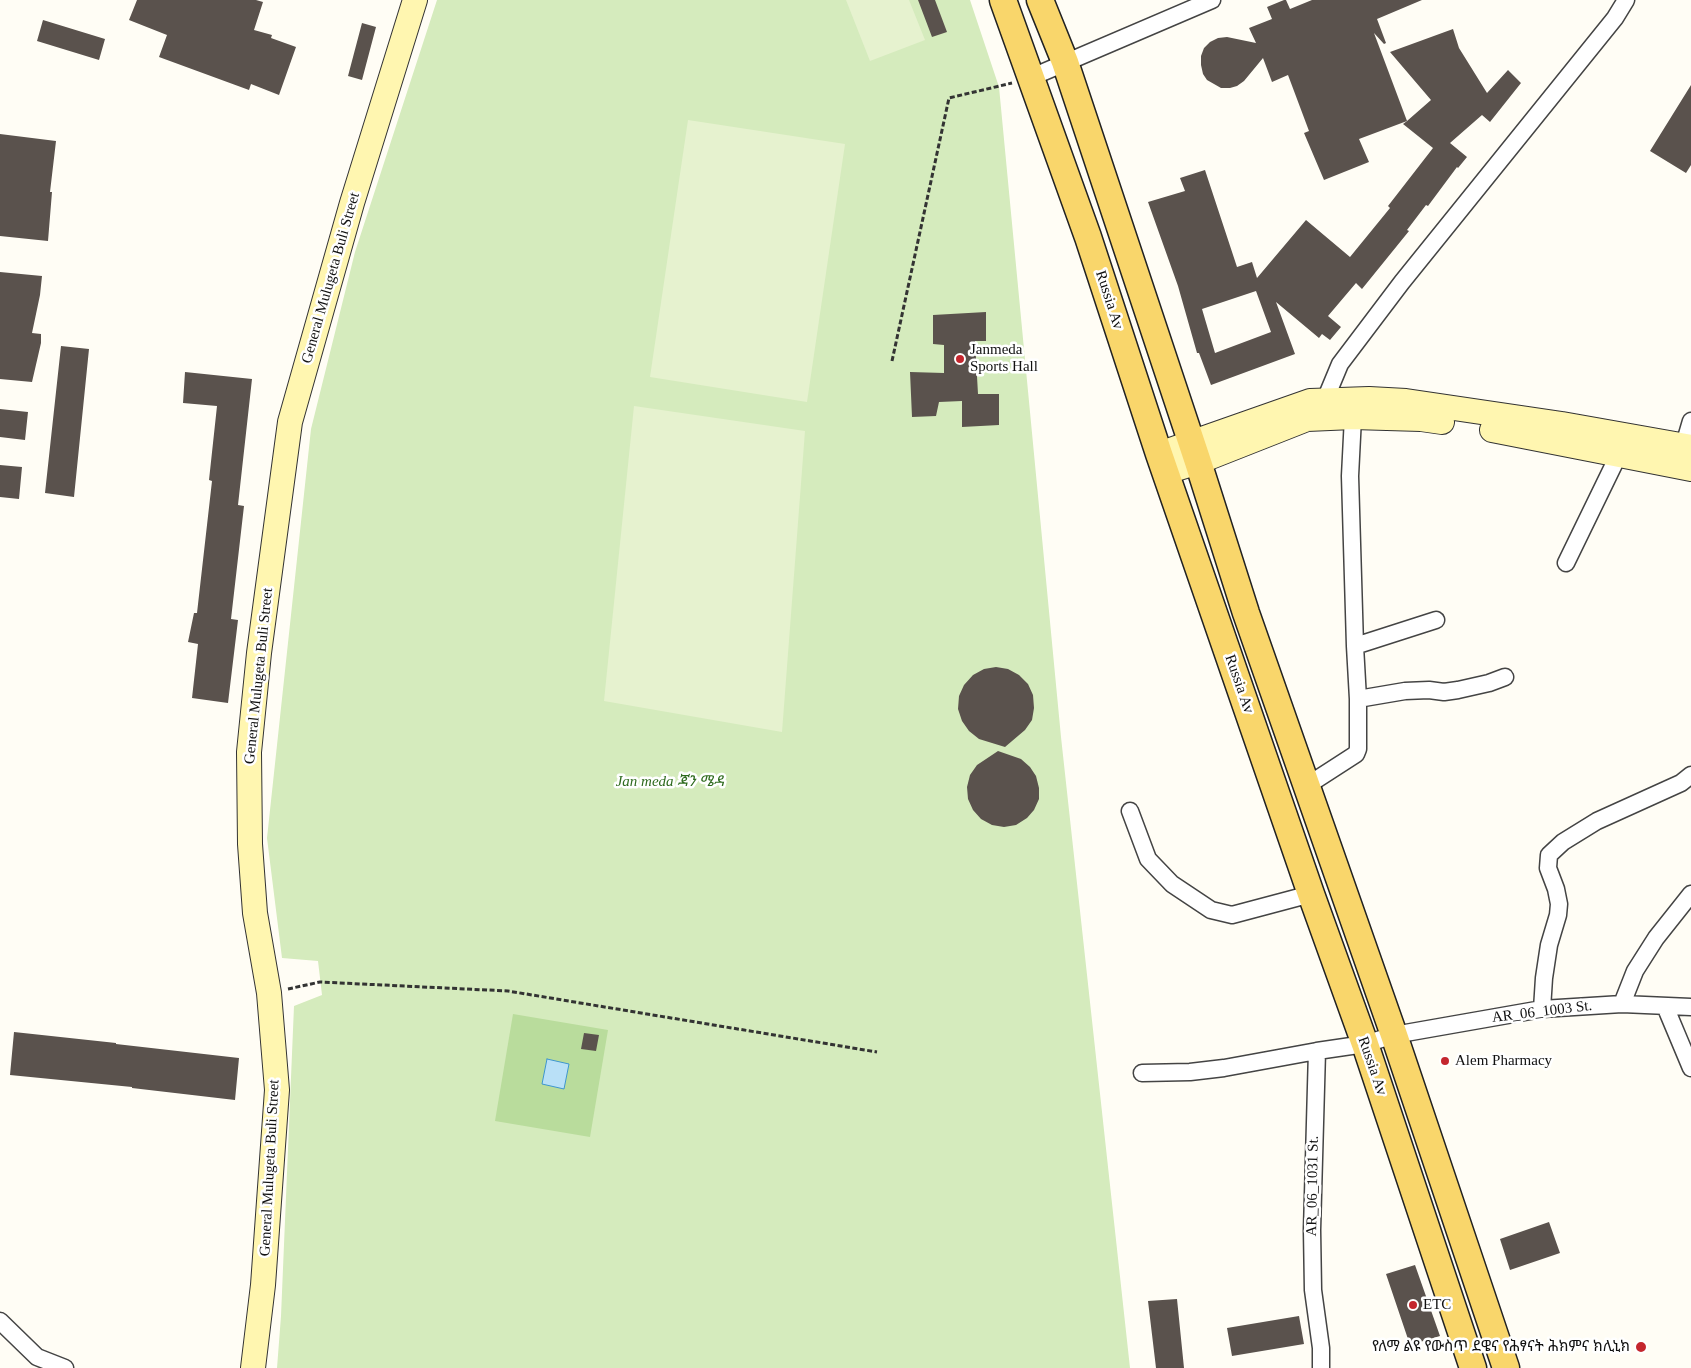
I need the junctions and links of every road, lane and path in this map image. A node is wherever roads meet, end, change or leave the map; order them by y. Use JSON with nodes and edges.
{"nodes":[{"id":1,"x":415,"y":0,"type":"edge"},
{"id":2,"x":1004,"y":0,"type":"edge"},
{"id":3,"x":1040,"y":0,"type":"edge"},
{"id":4,"x":1212,"y":0,"type":"edge"},
{"id":5,"x":1626,"y":0,"type":"edge"},
{"id":6,"x":1065,"y":62,"type":"junction"},
{"id":7,"x":1032,"y":77,"type":"junction"},
{"id":8,"x":892,"y":361,"type":"dead end"},
{"id":9,"x":1323,"y":409,"type":"junction"},
{"id":10,"x":1352,"y":417,"type":"junction"},
{"id":11,"x":1691,"y":421,"type":"edge"},
{"id":12,"x":1562,"y":434,"type":"junction"},
{"id":13,"x":1195,"y":453,"type":"junction"},
{"id":14,"x":1620,"y":454,"type":"junction"},
{"id":15,"x":1686,"y":457,"type":"edge"},
{"id":16,"x":1162,"y":463,"type":"junction"},
{"id":17,"x":1566,"y":562,"type":"dead end"},
{"id":18,"x":1436,"y":620,"type":"dead end"},
{"id":19,"x":1355,"y":646,"type":"junction"},
{"id":20,"x":1506,"y":677,"type":"dead end"},
{"id":21,"x":1358,"y":699,"type":"junction"},
{"id":22,"x":1691,"y":775,"type":"edge"},
{"id":23,"x":1308,"y":785,"type":"junction"},
{"id":24,"x":1130,"y":811,"type":"dead end"},
{"id":25,"x":1311,"y":894,"type":"junction"},
{"id":26,"x":1691,"y":894,"type":"edge"},
{"id":27,"x":269,"y":993,"type":"junction"},
{"id":28,"x":1622,"y":1004,"type":"junction"},
{"id":29,"x":1665,"y":1006,"type":"junction"},
{"id":30,"x":1691,"y":1007,"type":"edge"},
{"id":31,"x":1542,"y":1009,"type":"junction"},
{"id":32,"x":1394,"y":1035,"type":"junction"},
{"id":33,"x":1365,"y":1044,"type":"junction"},
{"id":34,"x":1317,"y":1051,"type":"junction"},
{"id":35,"x":876,"y":1052,"type":"dead end"},
{"id":36,"x":1691,"y":1068,"type":"edge"},
{"id":37,"x":1142,"y":1074,"type":"dead end"},
{"id":38,"x":0,"y":1321,"type":"edge"},
{"id":39,"x":65,"y":1368,"type":"edge"},
{"id":40,"x":253,"y":1368,"type":"edge"},
{"id":41,"x":1321,"y":1368,"type":"edge"},
{"id":42,"x":1474,"y":1368,"type":"edge"},
{"id":43,"x":1506,"y":1368,"type":"edge"}],
"edges":[{"from":1,"to":27,"type":"main road","name":"General Mulugeta Buli Street"},
{"from":2,"to":7,"type":"main road","name":"Russia Av"},
{"from":3,"to":6,"type":"main road","name":"Russia Av"},
{"from":4,"to":6,"type":"street"},
{"from":5,"to":9,"type":"street"},
{"from":6,"to":7,"type":"street"},
{"from":6,"to":13,"type":"main road","name":"Russia Av"},
{"from":7,"to":8,"type":"path"},
{"from":7,"to":16,"type":"main road","name":"Russia Av"},
{"from":9,"to":10,"type":"main road"},
{"from":9,"to":12,"type":"main road"},
{"from":9,"to":13,"type":"main road"},
{"from":10,"to":12,"type":"main road"},
{"from":10,"to":19,"type":"street"},
{"from":11,"to":15,"type":"street"},
{"from":12,"to":14,"type":"main road"},
{"from":12,"to":15,"type":"main road"},
{"from":13,"to":16,"type":"main road"},
{"from":13,"to":23,"type":"main road","name":"Russia Av"},
{"from":14,"to":15,"type":"main road"},
{"from":14,"to":17,"type":"street"},
{"from":16,"to":25,"type":"main road","name":"Russia Av"},
{"from":18,"to":19,"type":"street"},
{"from":19,"to":21,"type":"street"},
{"from":20,"to":21,"type":"street"},
{"from":21,"to":23,"type":"street"},
{"from":22,"to":31,"type":"street"},
{"from":23,"to":32,"type":"main road","name":"Russia Av"},
{"from":24,"to":25,"type":"street"},
{"from":25,"to":33,"type":"main road","name":"Russia Av"},
{"from":26,"to":28,"type":"street"},
{"from":27,"to":35,"type":"path"},
{"from":27,"to":40,"type":"main road","name":"General Mulugeta Buli Street"},
{"from":28,"to":29,"type":"street","name":"AR_06_1003 St."},
{"from":28,"to":31,"type":"street","name":"AR_06_1003 St."},
{"from":29,"to":30,"type":"street","name":"AR_06_1003 St."},
{"from":29,"to":36,"type":"street"},
{"from":31,"to":32,"type":"street","name":"AR_06_1003 St."},
{"from":32,"to":33,"type":"street","name":"AR_06_1003 St."},
{"from":32,"to":43,"type":"main road","name":"Russia Av"},
{"from":33,"to":34,"type":"street"},
{"from":33,"to":42,"type":"main road","name":"Russia Av"},
{"from":34,"to":37,"type":"street"},
{"from":34,"to":41,"type":"street","name":"AR_06_1031 St."},
{"from":38,"to":39,"type":"street"}]}
